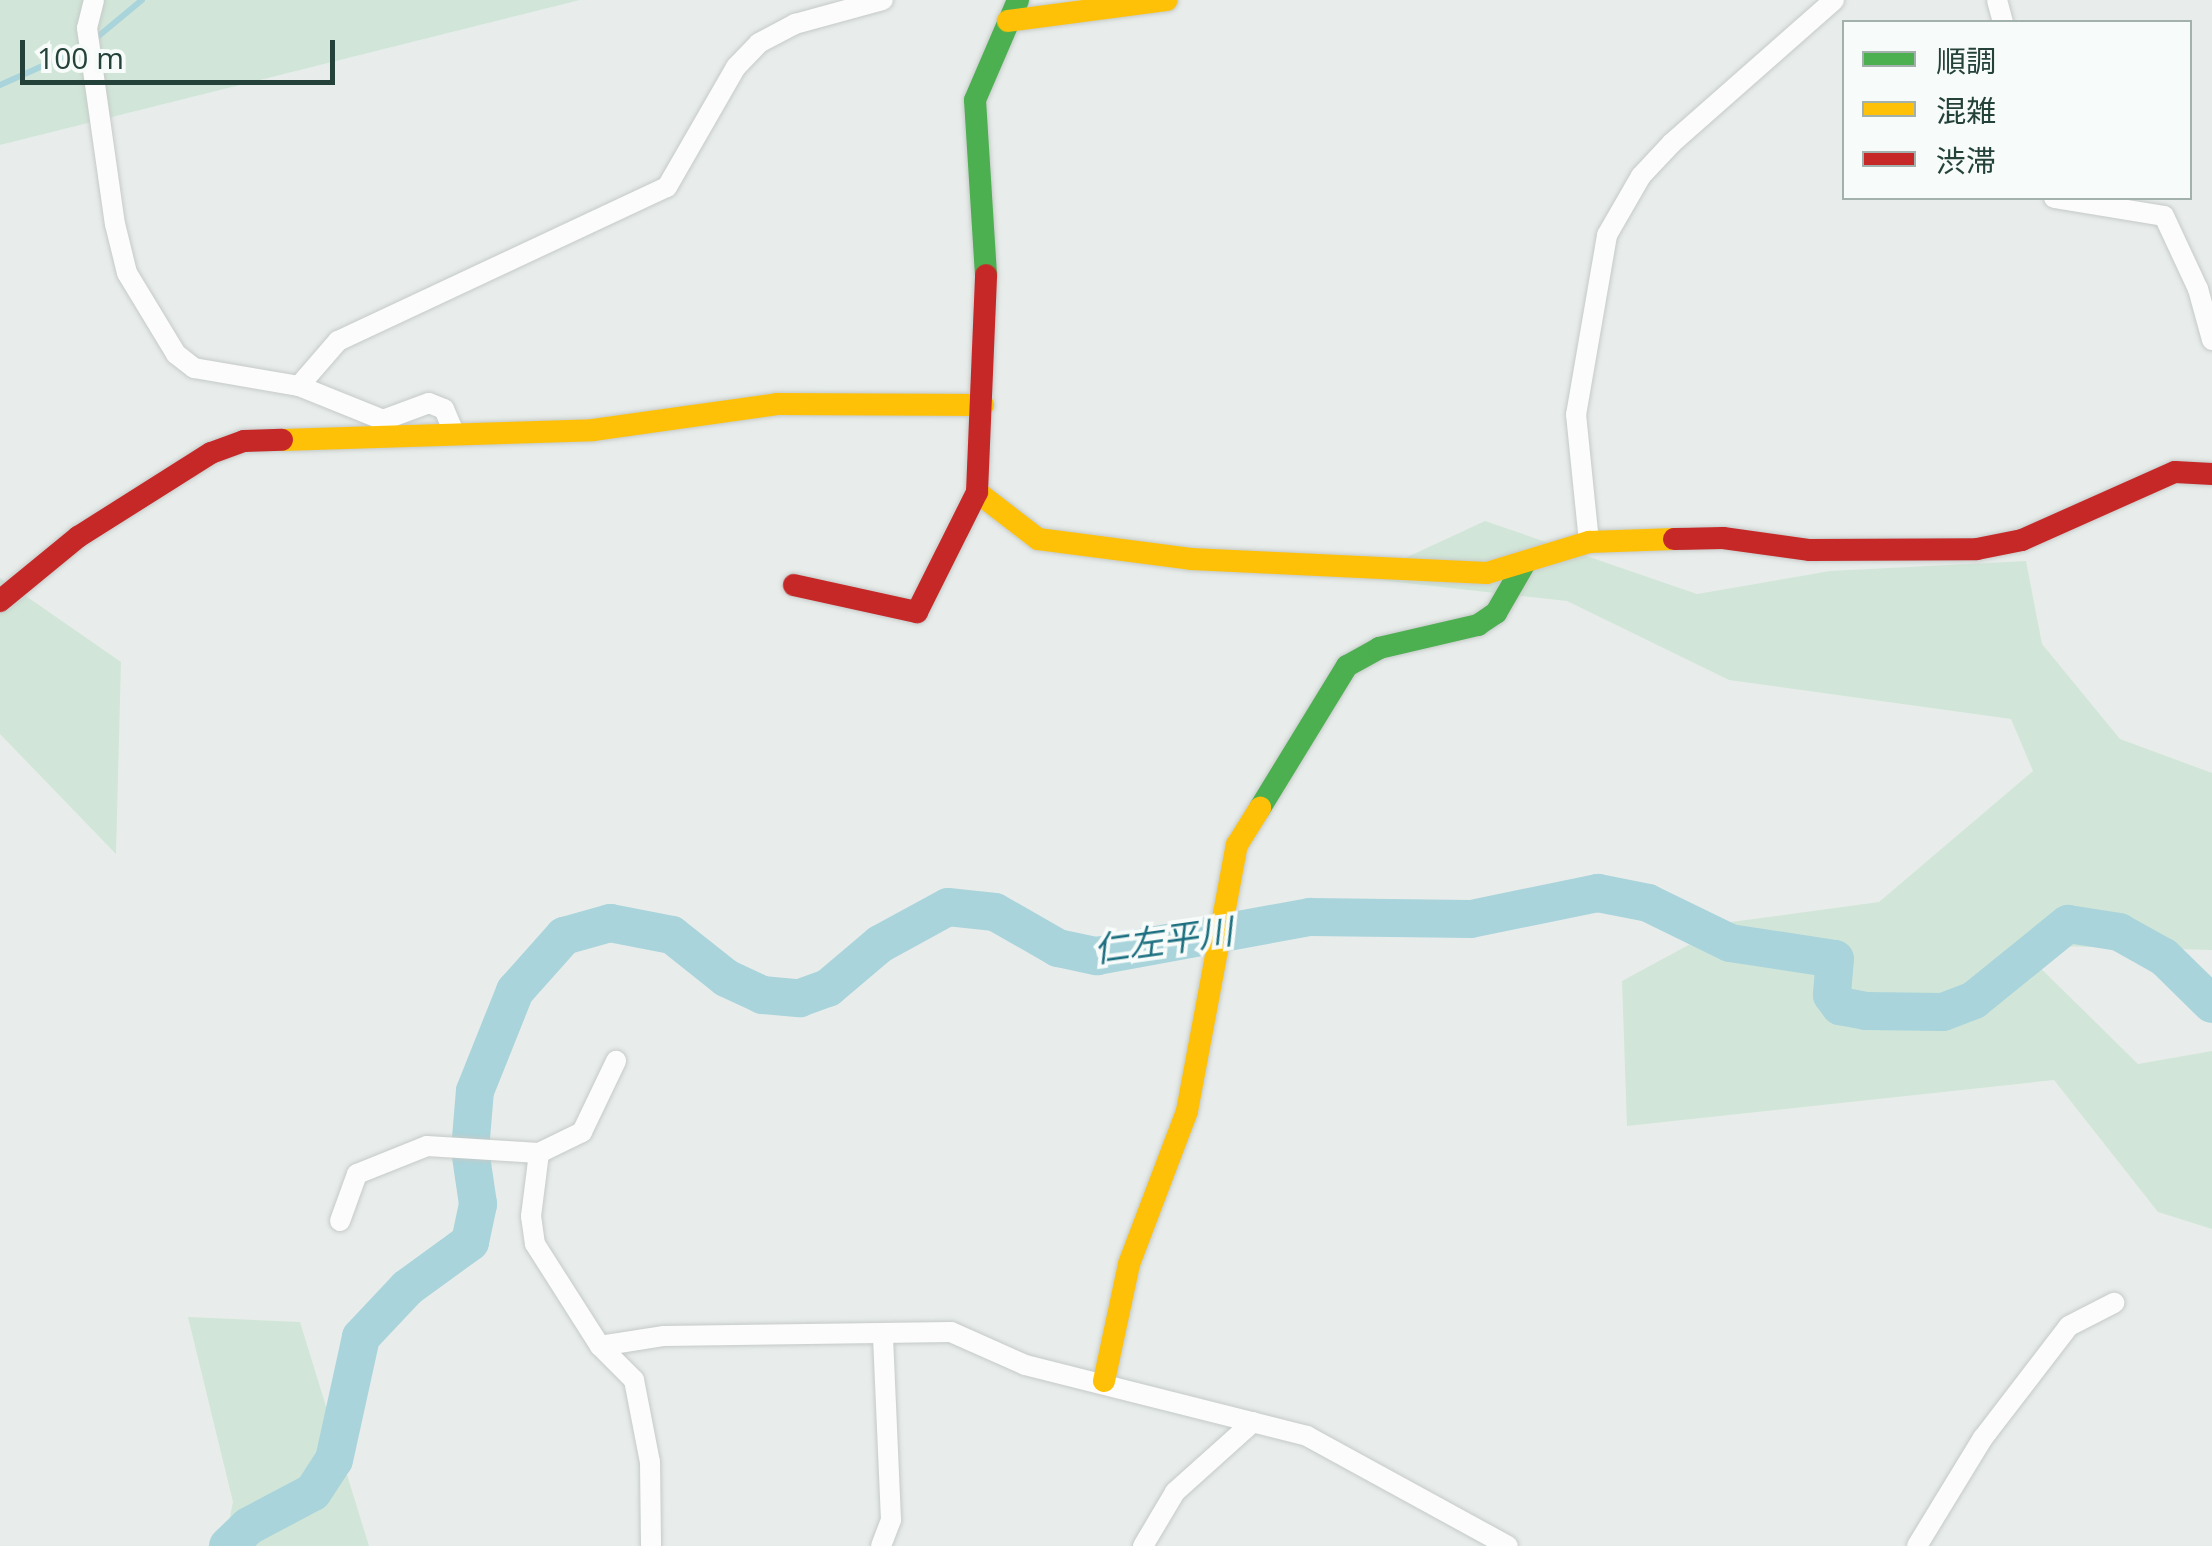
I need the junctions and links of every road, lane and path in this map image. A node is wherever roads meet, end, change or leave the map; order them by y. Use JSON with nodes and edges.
{"nodes":[{"id":1,"x":94,"y":0,"type":"edge"},
{"id":2,"x":883,"y":0,"type":"edge"},
{"id":3,"x":1167,"y":0,"type":"edge"},
{"id":4,"x":1834,"y":0,"type":"edge"},
{"id":5,"x":1013,"y":10,"type":"edge"},
{"id":6,"x":2066,"y":200,"type":"edge"},
{"id":7,"x":2212,"y":340,"type":"edge"},
{"id":8,"x":298,"y":386,"type":"junction"},
{"id":9,"x":983,"y":405,"type":"junction"},
{"id":10,"x":454,"y":434,"type":"junction"},
{"id":11,"x":2212,"y":474,"type":"edge"},
{"id":12,"x":976,"y":492,"type":"junction"},
{"id":13,"x":1589,"y":542,"type":"junction"},
{"id":14,"x":1525,"y":563,"type":"junction"},
{"id":15,"x":794,"y":585,"type":"dead end"},
{"id":16,"x":0,"y":601,"type":"edge"},
{"id":17,"x":616,"y":1061,"type":"dead end"},
{"id":18,"x":539,"y":1154,"type":"junction"},
{"id":19,"x":340,"y":1221,"type":"dead end"},
{"id":20,"x":2114,"y":1303,"type":"dead end"},
{"id":21,"x":882,"y":1334,"type":"junction"},
{"id":22,"x":600,"y":1346,"type":"junction"},
{"id":23,"x":1104,"y":1381,"type":"junction"},
{"id":24,"x":1252,"y":1422,"type":"junction"},
{"id":25,"x":651,"y":1546,"type":"edge"},
{"id":26,"x":880,"y":1546,"type":"edge"},
{"id":27,"x":1143,"y":1546,"type":"edge"},
{"id":28,"x":1508,"y":1546,"type":"edge"},
{"id":29,"x":1916,"y":1546,"type":"edge"}],
"edges":[{"from":1,"to":8,"type":"street"},
{"from":2,"to":8,"type":"street"},
{"from":3,"to":5,"type":"street"},
{"from":4,"to":13,"type":"street"},
{"from":5,"to":9,"type":"street"},
{"from":6,"to":7,"type":"street"},
{"from":8,"to":10,"type":"street"},
{"from":9,"to":10,"type":"street"},
{"from":9,"to":12,"type":"street"},
{"from":10,"to":16,"type":"street"},
{"from":11,"to":13,"type":"street"},
{"from":12,"to":14,"type":"street"},
{"from":12,"to":15,"type":"street"},
{"from":13,"to":14,"type":"street"},
{"from":14,"to":23,"type":"street"},
{"from":17,"to":18,"type":"street"},
{"from":18,"to":19,"type":"street"},
{"from":18,"to":22,"type":"street"},
{"from":20,"to":29,"type":"street"},
{"from":21,"to":22,"type":"street"},
{"from":21,"to":23,"type":"street"},
{"from":21,"to":26,"type":"street"},
{"from":22,"to":25,"type":"street"},
{"from":23,"to":24,"type":"street"},
{"from":24,"to":27,"type":"street"},
{"from":24,"to":28,"type":"street"}]}
